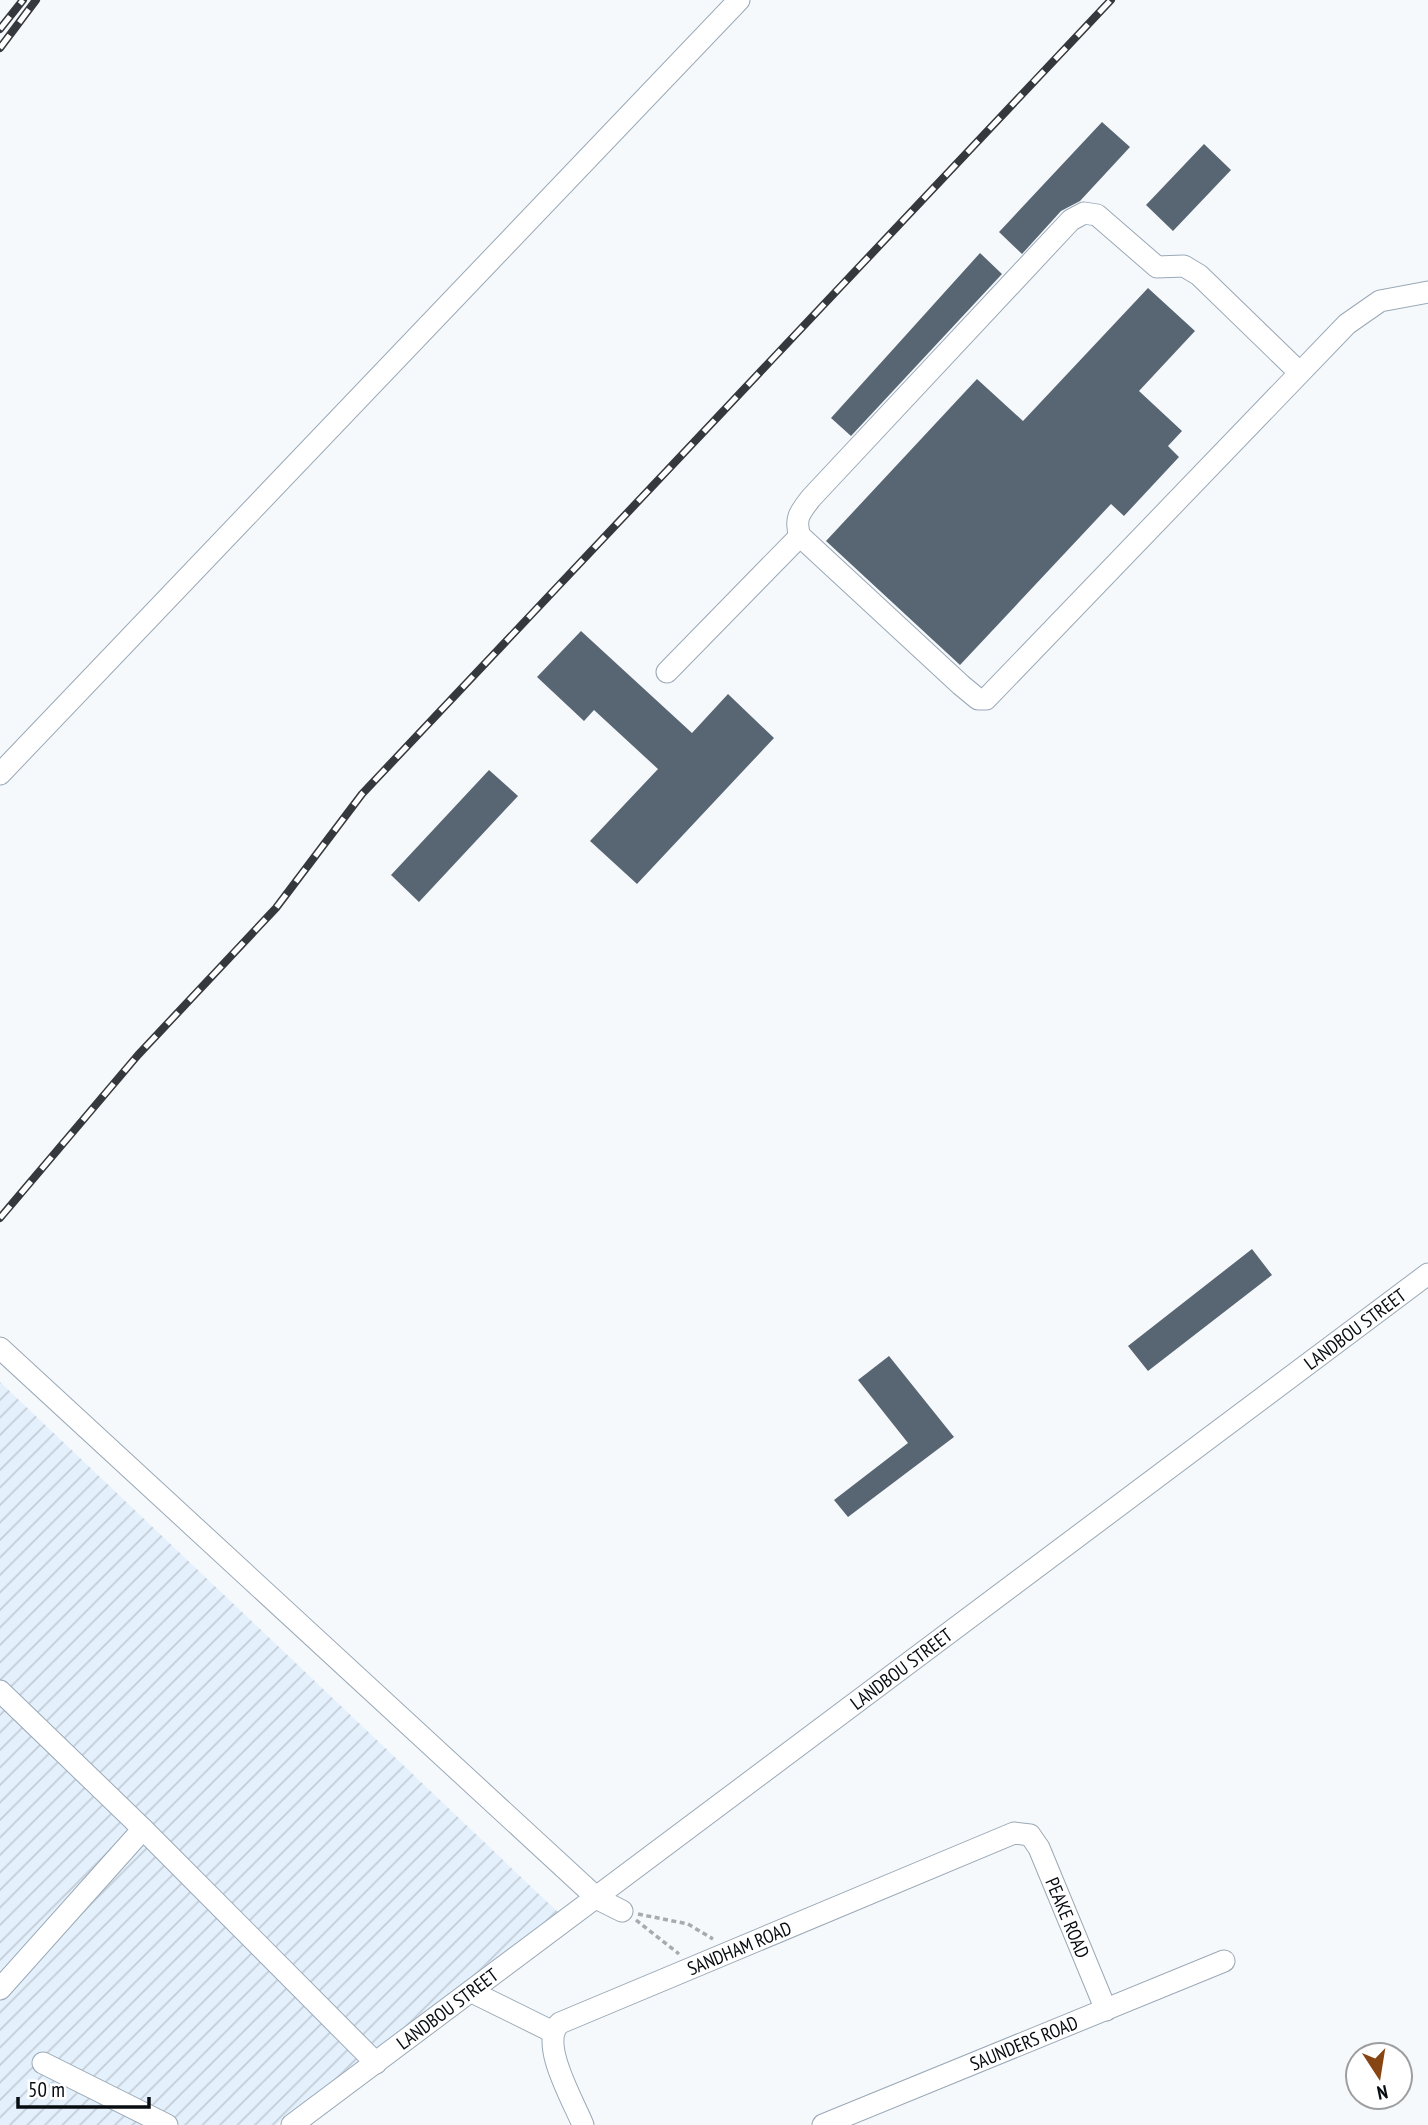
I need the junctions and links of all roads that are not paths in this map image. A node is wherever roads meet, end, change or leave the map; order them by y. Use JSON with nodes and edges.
{"nodes":[{"id":1,"x":738,"y":0,"type":"edge"},
{"id":2,"x":1428,"y":292,"type":"edge"},
{"id":3,"x":1299,"y":372,"type":"junction"},
{"id":4,"x":800,"y":536,"type":"junction"},
{"id":5,"x":667,"y":672,"type":"dead end"},
{"id":6,"x":0,"y":774,"type":"edge"},
{"id":7,"x":1428,"y":1274,"type":"edge"},
{"id":8,"x":0,"y":1348,"type":"edge"},
{"id":9,"x":0,"y":1691,"type":"edge"},
{"id":10,"x":143,"y":1829,"type":"junction"},
{"id":11,"x":1023,"y":1833,"type":"joint"},
{"id":12,"x":598,"y":1899,"type":"junction"},
{"id":13,"x":622,"y":1911,"type":"road end"},
{"id":14,"x":1224,"y":1961,"type":"dead end"},
{"id":15,"x":0,"y":1989,"type":"edge"},
{"id":16,"x":472,"y":1992,"type":"junction"},
{"id":17,"x":1106,"y":2010,"type":"junction"},
{"id":18,"x":553,"y":2032,"type":"junction"},
{"id":19,"x":43,"y":2063,"type":"dead end"},
{"id":20,"x":376,"y":2063,"type":"junction"},
{"id":21,"x":167,"y":2125,"type":"edge"},
{"id":22,"x":292,"y":2125,"type":"edge"},
{"id":23,"x":583,"y":2125,"type":"edge"},
{"id":24,"x":823,"y":2125,"type":"edge"}],
"edges":[{"from":1,"to":6,"type":"street"},
{"from":2,"to":3,"type":"street"},
{"from":3,"to":4,"type":"street"},
{"from":3,"to":4,"type":"street"},
{"from":4,"to":5,"type":"street"},
{"from":7,"to":12,"type":"street","name":"LANDBOU STREET"},
{"from":8,"to":12,"type":"street"},
{"from":9,"to":10,"type":"street"},
{"from":10,"to":15,"type":"street"},
{"from":10,"to":20,"type":"street"},
{"from":11,"to":17,"type":"street","name":"PEAKE ROAD"},
{"from":11,"to":18,"type":"street","name":"SANDHAM ROAD"},
{"from":12,"to":13,"type":"street"},
{"from":12,"to":16,"type":"street","name":"LANDBOU STREET"},
{"from":14,"to":17,"type":"street","name":"SAUNDERS ROAD"},
{"from":16,"to":18,"type":"street"},
{"from":16,"to":20,"type":"street","name":"LANDBOU STREET"},
{"from":17,"to":24,"type":"street","name":"SAUNDERS ROAD"},
{"from":18,"to":23,"type":"street"},
{"from":19,"to":21,"type":"street"},
{"from":20,"to":22,"type":"street","name":"LANDBOU STREET"}]}
